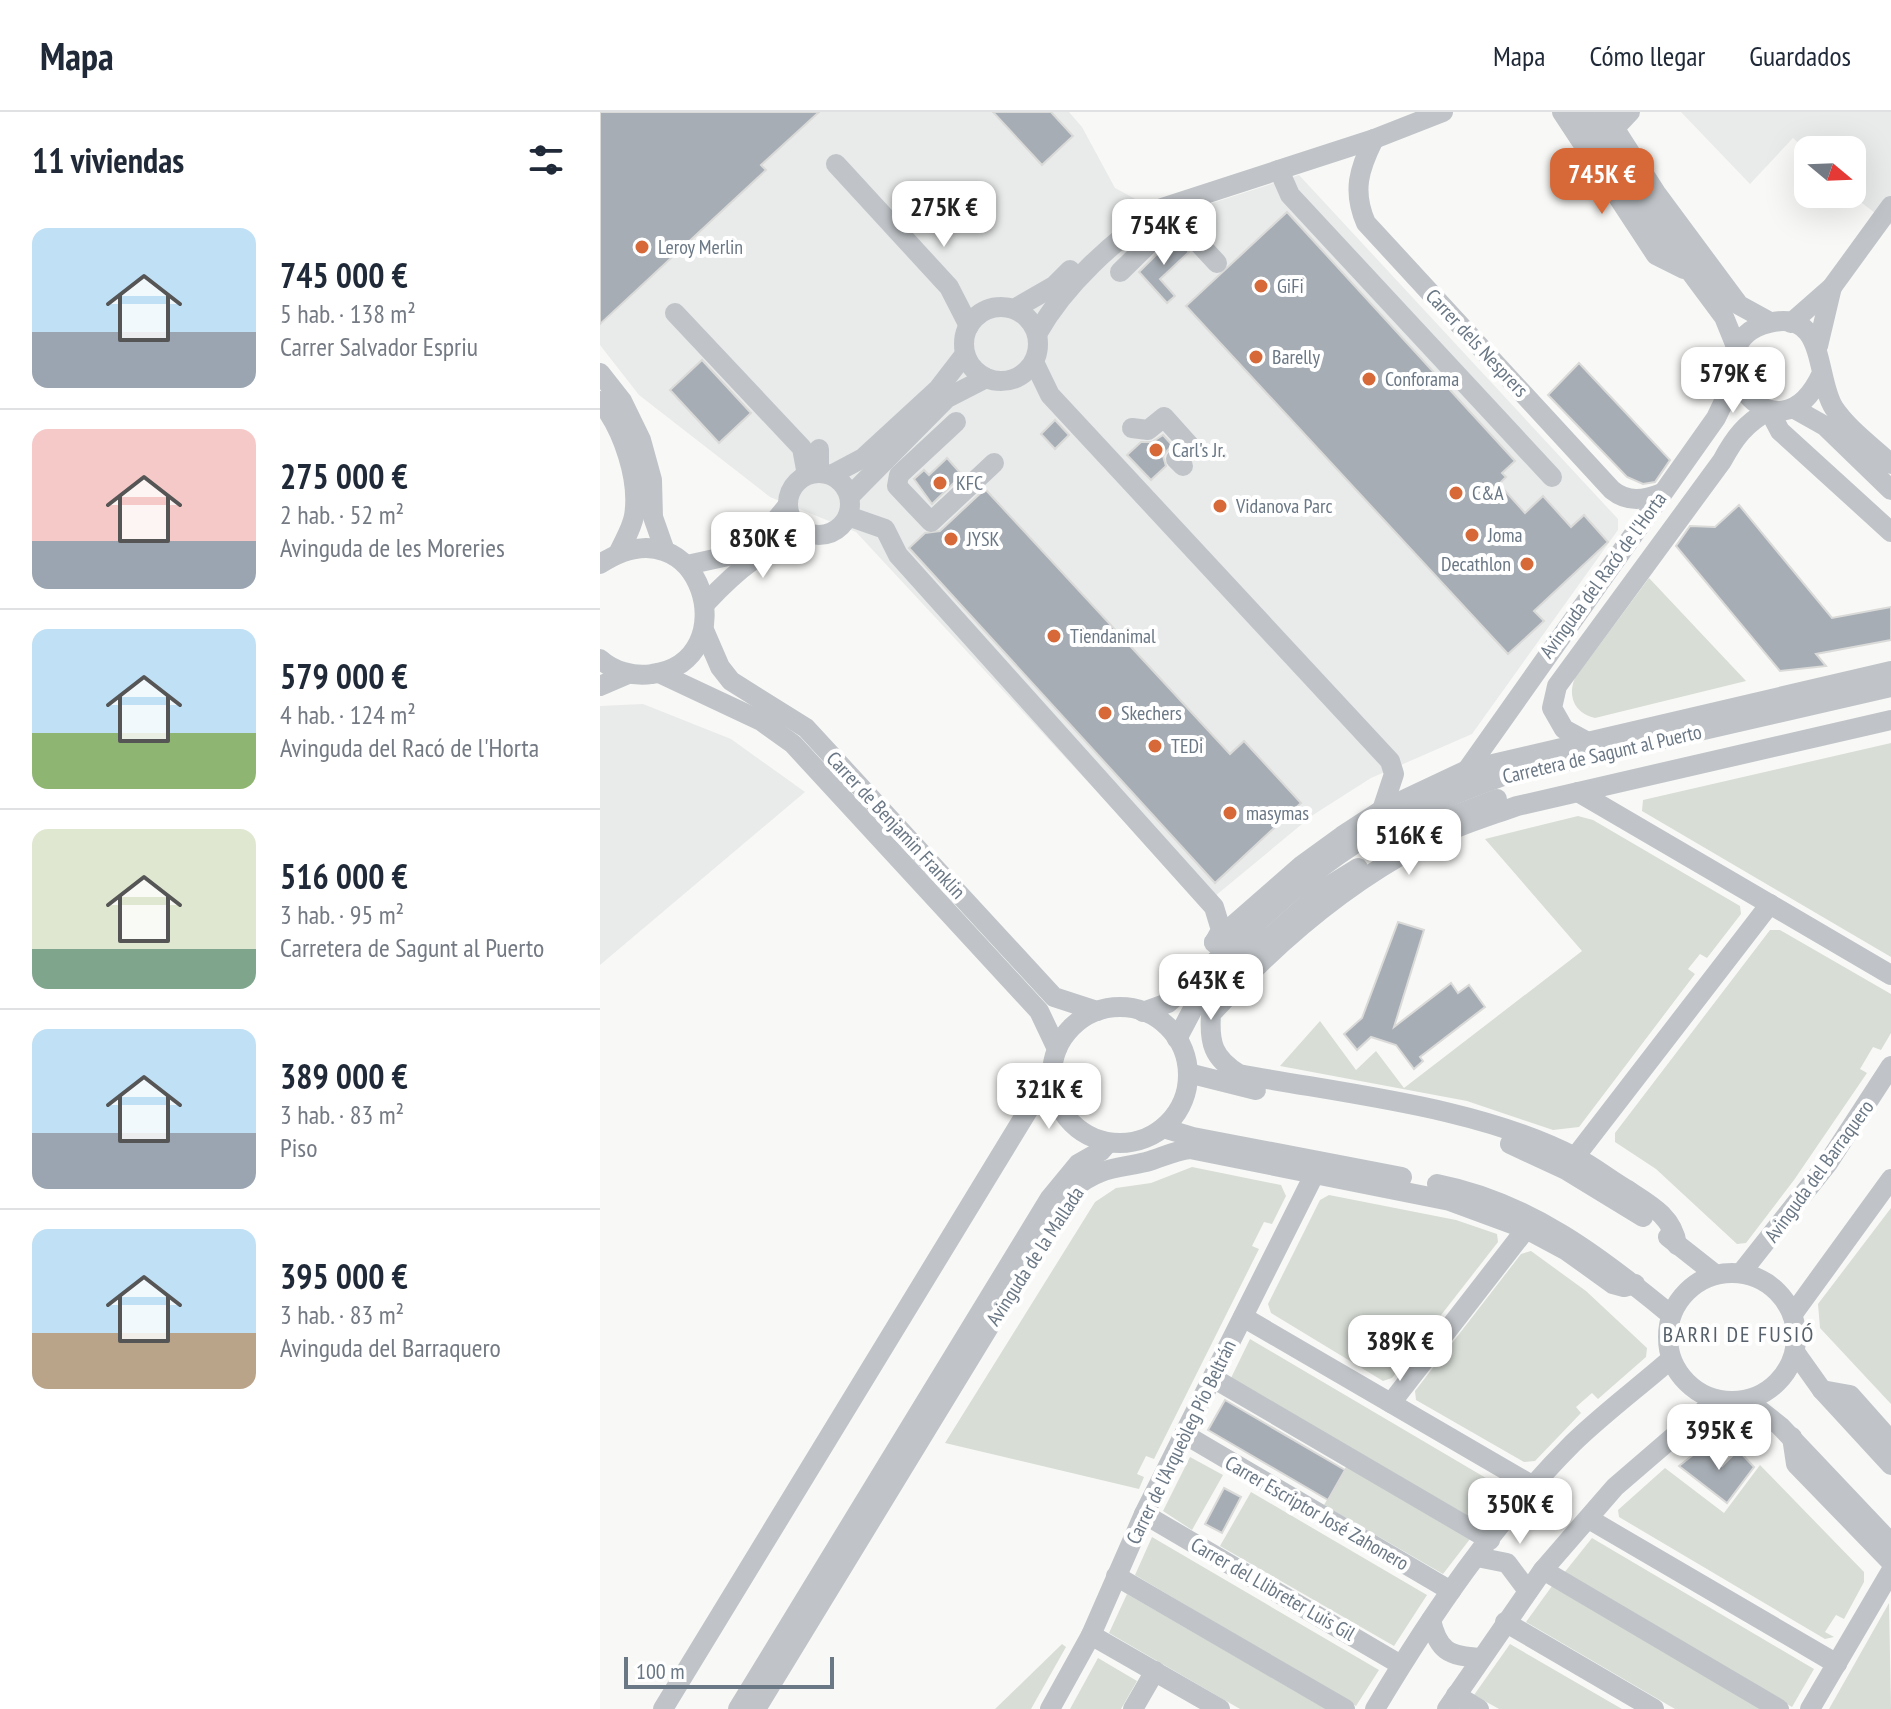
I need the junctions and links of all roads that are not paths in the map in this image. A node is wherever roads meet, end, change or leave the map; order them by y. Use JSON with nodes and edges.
{"nodes":[{"id":1,"x":1408,"y":112,"type":"edge"},
{"id":2,"x":1443,"y":112,"type":"edge"},
{"id":3,"x":1562,"y":112,"type":"edge"},
{"id":4,"x":1582,"y":112,"type":"edge"},
{"id":5,"x":1630,"y":112,"type":"edge"},
{"id":6,"x":1609,"y":120,"type":"edge"},
{"id":7,"x":1374,"y":139,"type":"junction"},
{"id":8,"x":836,"y":164,"type":"dead end"},
{"id":9,"x":1279,"y":170,"type":"junction"},
{"id":10,"x":1891,"y":206,"type":"edge"},
{"id":11,"x":1217,"y":263,"type":"dead end"},
{"id":12,"x":1688,"y":270,"type":"junction"},
{"id":13,"x":1120,"y":272,"type":"dead end"},
{"id":14,"x":949,"y":287,"type":"junction"},
{"id":15,"x":1832,"y":287,"type":"junction"},
{"id":16,"x":988,"y":309,"type":"junction"},
{"id":17,"x":1014,"y":309,"type":"junction"},
{"id":18,"x":675,"y":313,"type":"dead end"},
{"id":19,"x":1770,"y":322,"type":"junction"},
{"id":20,"x":1791,"y":323,"type":"junction"},
{"id":21,"x":969,"y":326,"type":"junction"},
{"id":22,"x":1037,"y":334,"type":"junction"},
{"id":23,"x":1818,"y":346,"type":"junction"},
{"id":24,"x":1737,"y":349,"type":"junction"},
{"id":25,"x":965,"y":354,"type":"junction"},
{"id":26,"x":1034,"y":362,"type":"junction"},
{"id":27,"x":600,"y":373,"type":"edge"},
{"id":28,"x":1822,"y":373,"type":"junction"},
{"id":29,"x":986,"y":378,"type":"junction"},
{"id":30,"x":1735,"y":378,"type":"junction"},
{"id":31,"x":1015,"y":379,"type":"junction"},
{"id":32,"x":1050,"y":395,"type":"junction"},
{"id":33,"x":600,"y":401,"type":"edge"},
{"id":34,"x":1793,"y":408,"type":"junction"},
{"id":35,"x":1769,"y":410,"type":"junction"},
{"id":36,"x":956,"y":422,"type":"dead end"},
{"id":37,"x":1132,"y":428,"type":"dead end"},
{"id":38,"x":819,"y":449,"type":"dead end"},
{"id":39,"x":994,"y":463,"type":"dead end"},
{"id":40,"x":1891,"y":464,"type":"edge"},
{"id":41,"x":1183,"y":466,"type":"dead end"},
{"id":42,"x":819,"y":474,"type":"junction"},
{"id":43,"x":1552,"y":477,"type":"dead end"},
{"id":44,"x":1891,"y":490,"type":"edge"},
{"id":45,"x":1662,"y":493,"type":"junction"},
{"id":46,"x":788,"y":505,"type":"junction"},
{"id":47,"x":849,"y":506,"type":"junction"},
{"id":48,"x":1891,"y":532,"type":"edge"},
{"id":49,"x":809,"y":535,"type":"junction"},
{"id":50,"x":665,"y":551,"type":"junction"},
{"id":51,"x":619,"y":552,"type":"junction"},
{"id":52,"x":600,"y":564,"type":"edge"},
{"id":53,"x":687,"y":565,"type":"junction"},
{"id":54,"x":706,"y":603,"type":"junction"},
{"id":55,"x":704,"y":630,"type":"junction"},
{"id":56,"x":600,"y":659,"type":"edge"},
{"id":57,"x":1891,"y":671,"type":"edge"},
{"id":58,"x":659,"y":673,"type":"junction"},
{"id":59,"x":628,"y":674,"type":"junction"},
{"id":60,"x":600,"y":686,"type":"edge"},
{"id":61,"x":1891,"y":687,"type":"edge"},
{"id":62,"x":1891,"y":706,"type":"edge"},
{"id":63,"x":1891,"y":720,"type":"edge"},
{"id":64,"x":1586,"y":741,"type":"junction"},
{"id":65,"x":1467,"y":770,"type":"junction"},
{"id":66,"x":1394,"y":774,"type":"junction"},
{"id":67,"x":1425,"y":790,"type":"junction"},
{"id":68,"x":1578,"y":792,"type":"junction"},
{"id":69,"x":1382,"y":810,"type":"junction"},
{"id":70,"x":1770,"y":904,"type":"junction"},
{"id":71,"x":1214,"y":942,"type":"junction"},
{"id":72,"x":1215,"y":975,"type":"junction"},
{"id":73,"x":1891,"y":975,"type":"edge"},
{"id":74,"x":1243,"y":981,"type":"junction"},
{"id":75,"x":1097,"y":1011,"type":"junction"},
{"id":76,"x":1143,"y":1012,"type":"junction"},
{"id":77,"x":1177,"y":1039,"type":"junction"},
{"id":78,"x":1057,"y":1049,"type":"junction"},
{"id":79,"x":1891,"y":1066,"type":"edge"},
{"id":80,"x":1052,"y":1071,"type":"junction"},
{"id":81,"x":1188,"y":1073,"type":"junction"},
{"id":82,"x":1261,"y":1084,"type":"junction"},
{"id":83,"x":1163,"y":1128,"type":"junction"},
{"id":84,"x":1108,"y":1143,"type":"junction"},
{"id":85,"x":1228,"y":1152,"type":"junction"},
{"id":86,"x":1575,"y":1157,"type":"junction"},
{"id":87,"x":1314,"y":1175,"type":"junction"},
{"id":88,"x":1891,"y":1179,"type":"edge"},
{"id":89,"x":1048,"y":1201,"type":"junction"},
{"id":90,"x":1049,"y":1228,"type":"junction"},
{"id":91,"x":1526,"y":1229,"type":"junction"},
{"id":92,"x":1677,"y":1245,"type":"junction"},
{"id":93,"x":1741,"y":1273,"type":"junction"},
{"id":94,"x":1715,"y":1274,"type":"junction"},
{"id":95,"x":1635,"y":1284,"type":"junction"},
{"id":96,"x":1793,"y":1314,"type":"junction"},
{"id":97,"x":1671,"y":1315,"type":"junction"},
{"id":98,"x":1243,"y":1317,"type":"junction"},
{"id":99,"x":1795,"y":1352,"type":"junction"},
{"id":100,"x":1671,"y":1359,"type":"junction"},
{"id":101,"x":1213,"y":1378,"type":"junction"},
{"id":102,"x":1822,"y":1390,"type":"junction"},
{"id":103,"x":1716,"y":1400,"type":"junction"},
{"id":104,"x":1747,"y":1400,"type":"junction"},
{"id":105,"x":1391,"y":1403,"type":"junction"},
{"id":106,"x":1184,"y":1434,"type":"junction"},
{"id":107,"x":1792,"y":1437,"type":"junction"},
{"id":108,"x":1891,"y":1441,"type":"edge"},
{"id":109,"x":1891,"y":1465,"type":"edge"},
{"id":110,"x":1535,"y":1487,"type":"junction"},
{"id":111,"x":1144,"y":1514,"type":"junction"},
{"id":112,"x":1589,"y":1519,"type":"junction"},
{"id":113,"x":1490,"y":1540,"type":"junction"},
{"id":114,"x":1891,"y":1543,"type":"edge"},
{"id":115,"x":1477,"y":1557,"type":"junction"},
{"id":116,"x":1891,"y":1562,"type":"edge"},
{"id":117,"x":1543,"y":1570,"type":"junction"},
{"id":118,"x":1891,"y":1571,"type":"edge"},
{"id":119,"x":1116,"y":1576,"type":"junction"},
{"id":120,"x":1451,"y":1591,"type":"junction"},
{"id":121,"x":1528,"y":1591,"type":"junction"},
{"id":122,"x":1431,"y":1620,"type":"junction"},
{"id":123,"x":1505,"y":1622,"type":"junction"},
{"id":124,"x":1091,"y":1635,"type":"junction"},
{"id":125,"x":1480,"y":1658,"type":"junction"},
{"id":126,"x":1837,"y":1664,"type":"junction"},
{"id":127,"x":1401,"y":1665,"type":"junction"},
{"id":128,"x":1155,"y":1671,"type":"junction"},
{"id":129,"x":1451,"y":1702,"type":"edge"},
{"id":130,"x":1214,"y":1708,"type":"edge"},
{"id":131,"x":663,"y":1709,"type":"edge"},
{"id":132,"x":738,"y":1709,"type":"edge"},
{"id":133,"x":756,"y":1709,"type":"edge"},
{"id":134,"x":1050,"y":1709,"type":"edge"},
{"id":135,"x":1133,"y":1709,"type":"edge"},
{"id":136,"x":1345,"y":1709,"type":"edge"},
{"id":137,"x":1375,"y":1709,"type":"edge"},
{"id":138,"x":1479,"y":1709,"type":"edge"},
{"id":139,"x":1654,"y":1709,"type":"edge"},
{"id":140,"x":1779,"y":1709,"type":"edge"},
{"id":141,"x":1810,"y":1709,"type":"edge"}],
"edges":[{"from":1,"to":17,"type":"street"},
{"from":2,"to":7,"type":"street"},
{"from":3,"to":12,"type":"street"},
{"from":4,"to":12,"type":"street"},
{"from":5,"to":6,"type":"street"},
{"from":6,"to":19,"type":"street"},
{"from":7,"to":9,"type":"street"},
{"from":7,"to":45,"type":"street","name":"Carrer dels Nesprers"},
{"from":8,"to":14,"type":"street"},
{"from":9,"to":22,"type":"street"},
{"from":9,"to":43,"type":"street"},
{"from":10,"to":15,"type":"street"},
{"from":11,"to":13,"type":"street"},
{"from":12,"to":24,"type":"street"},
{"from":14,"to":16,"type":"street"},
{"from":14,"to":21,"type":"street"},
{"from":15,"to":20,"type":"street"},
{"from":15,"to":23,"type":"street"},
{"from":16,"to":17,"type":"street"},
{"from":16,"to":21,"type":"street"},
{"from":17,"to":22,"type":"street"},
{"from":18,"to":42,"type":"street"},
{"from":19,"to":20,"type":"street"},
{"from":19,"to":24,"type":"street"},
{"from":20,"to":23,"type":"street"},
{"from":21,"to":25,"type":"street"},
{"from":22,"to":26,"type":"street"},
{"from":23,"to":28,"type":"street"},
{"from":24,"to":30,"type":"street"},
{"from":25,"to":29,"type":"street"},
{"from":25,"to":42,"type":"street"},
{"from":26,"to":31,"type":"street"},
{"from":26,"to":32,"type":"street"},
{"from":27,"to":50,"type":"street"},
{"from":28,"to":34,"type":"street"},
{"from":28,"to":40,"type":"street"},
{"from":29,"to":31,"type":"street"},
{"from":29,"to":47,"type":"street"},
{"from":30,"to":35,"type":"street"},
{"from":30,"to":45,"type":"street","name":"Avinguda del Racó de l'Horta"},
{"from":31,"to":32,"type":"street"},
{"from":32,"to":66,"type":"street"},
{"from":33,"to":51,"type":"street"},
{"from":34,"to":35,"type":"street"},
{"from":34,"to":44,"type":"street"},
{"from":35,"to":48,"type":"street"},
{"from":35,"to":64,"type":"street","name":"Avinguda del Racó de l'Horta"},
{"from":36,"to":39,"type":"street"},
{"from":37,"to":41,"type":"street"},
{"from":38,"to":42,"type":"street"},
{"from":42,"to":46,"type":"street"},
{"from":42,"to":47,"type":"street"},
{"from":45,"to":65,"type":"street","name":"Avinguda del Racó de l'Horta"},
{"from":46,"to":49,"type":"street"},
{"from":46,"to":53,"type":"street"},
{"from":47,"to":49,"type":"street"},
{"from":47,"to":71,"type":"street"},
{"from":49,"to":54,"type":"street"},
{"from":50,"to":51,"type":"street"},
{"from":50,"to":53,"type":"street"},
{"from":51,"to":52,"type":"street"},
{"from":53,"to":54,"type":"street"},
{"from":54,"to":55,"type":"street"},
{"from":55,"to":58,"type":"street"},
{"from":55,"to":75,"type":"street","name":"Carrer de Benjamin Franklin"},
{"from":56,"to":59,"type":"street"},
{"from":57,"to":64,"type":"street"},
{"from":58,"to":59,"type":"street"},
{"from":58,"to":78,"type":"street","name":"Carrer de Benjamin Franklin"},
{"from":59,"to":60,"type":"street"},
{"from":61,"to":72,"type":"street","name":"Carretera de Sagunt al Puerto"},
{"from":62,"to":72,"type":"street","name":"Carretera de Sagunt al Puerto"},
{"from":63,"to":68,"type":"street"},
{"from":64,"to":65,"type":"street"},
{"from":65,"to":67,"type":"street"},
{"from":66,"to":67,"type":"street"},
{"from":66,"to":69,"type":"street"},
{"from":67,"to":69,"type":"street"},
{"from":68,"to":70,"type":"street"},
{"from":68,"to":74,"type":"street"},
{"from":69,"to":71,"type":"street"},
{"from":70,"to":73,"type":"street"},
{"from":70,"to":86,"type":"street"},
{"from":71,"to":72,"type":"street"},
{"from":72,"to":74,"type":"street"},
{"from":72,"to":76,"type":"street","name":"Carretera de Sagunt al Puerto"},
{"from":72,"to":77,"type":"street","name":"Carretera de Sagunt al Puerto"},
{"from":74,"to":82,"type":"street"},
{"from":75,"to":76,"type":"street"},
{"from":75,"to":78,"type":"street"},
{"from":76,"to":77,"type":"street"},
{"from":77,"to":81,"type":"street"},
{"from":78,"to":80,"type":"street"},
{"from":79,"to":93,"type":"street","name":"Avinguda del Barraquero"},
{"from":80,"to":84,"type":"street"},
{"from":80,"to":131,"type":"street"},
{"from":81,"to":82,"type":"street"},
{"from":81,"to":83,"type":"street"},
{"from":82,"to":86,"type":"street"},
{"from":82,"to":92,"type":"street"},
{"from":83,"to":84,"type":"street"},
{"from":83,"to":85,"type":"street","name":"Avinguda de la Mallada"},
{"from":84,"to":89,"type":"street"},
{"from":85,"to":87,"type":"street","name":"Avinguda de la Mallada"},
{"from":85,"to":90,"type":"street","name":"Avinguda de la Mallada"},
{"from":85,"to":95,"type":"street","name":"Avinguda de la Mallada"},
{"from":86,"to":92,"type":"street"},
{"from":87,"to":91,"type":"street","name":"Avinguda de la Mallada"},
{"from":87,"to":98,"type":"street","name":"Carrer de l'Arqueòleg Pío Beltrán"},
{"from":88,"to":96,"type":"street"},
{"from":89,"to":90,"type":"street"},
{"from":89,"to":132,"type":"street"},
{"from":90,"to":133,"type":"street","name":"Avinguda de la Mallada"},
{"from":91,"to":95,"type":"street","name":"Avinguda de la Mallada"},
{"from":91,"to":105,"type":"street"},
{"from":92,"to":94,"type":"street"},
{"from":93,"to":94,"type":"street"},
{"from":93,"to":96,"type":"street"},
{"from":94,"to":97,"type":"street"},
{"from":95,"to":97,"type":"street","name":"Avinguda de la Mallada"},
{"from":96,"to":99,"type":"street"},
{"from":97,"to":100,"type":"street"},
{"from":98,"to":101,"type":"street","name":"Carrer de l'Arqueòleg Pío Beltrán"},
{"from":98,"to":105,"type":"street"},
{"from":99,"to":102,"type":"street"},
{"from":99,"to":104,"type":"street"},
{"from":100,"to":103,"type":"street"},
{"from":100,"to":110,"type":"street"},
{"from":101,"to":106,"type":"street","name":"Carrer de l'Arqueòleg Pío Beltrán"},
{"from":101,"to":113,"type":"street"},
{"from":102,"to":108,"type":"street"},
{"from":102,"to":109,"type":"street"},
{"from":103,"to":104,"type":"street"},
{"from":103,"to":112,"type":"street"},
{"from":104,"to":107,"type":"street"},
{"from":105,"to":110,"type":"street"},
{"from":106,"to":111,"type":"street","name":"Carrer de l'Arqueòleg Pío Beltrán"},
{"from":106,"to":120,"type":"street","name":"Carrer Escriptor José Zahonero"},
{"from":107,"to":114,"type":"street"},
{"from":107,"to":116,"type":"street"},
{"from":110,"to":113,"type":"street"},
{"from":111,"to":119,"type":"street","name":"Carrer de l'Arqueòleg Pío Beltrán"},
{"from":111,"to":127,"type":"street","name":"Carrer del Llibreter Luis Gil"},
{"from":112,"to":117,"type":"street"},
{"from":112,"to":126,"type":"street"},
{"from":113,"to":115,"type":"street"},
{"from":115,"to":120,"type":"street"},
{"from":115,"to":121,"type":"street"},
{"from":117,"to":121,"type":"street"},
{"from":117,"to":140,"type":"street"},
{"from":118,"to":126,"type":"street"},
{"from":119,"to":124,"type":"street","name":"Carrer de l'Arqueòleg Pío Beltrán"},
{"from":119,"to":136,"type":"street"},
{"from":120,"to":122,"type":"street"},
{"from":121,"to":123,"type":"street"},
{"from":122,"to":125,"type":"street"},
{"from":122,"to":127,"type":"street"},
{"from":123,"to":125,"type":"street"},
{"from":123,"to":139,"type":"street"},
{"from":124,"to":128,"type":"street"},
{"from":124,"to":134,"type":"street","name":"Carrer de l'Arqueòleg Pío Beltrán"},
{"from":125,"to":129,"type":"street"},
{"from":126,"to":141,"type":"street"},
{"from":127,"to":137,"type":"street"},
{"from":128,"to":130,"type":"street"},
{"from":128,"to":135,"type":"street"},
{"from":129,"to":138,"type":"street"}]}
